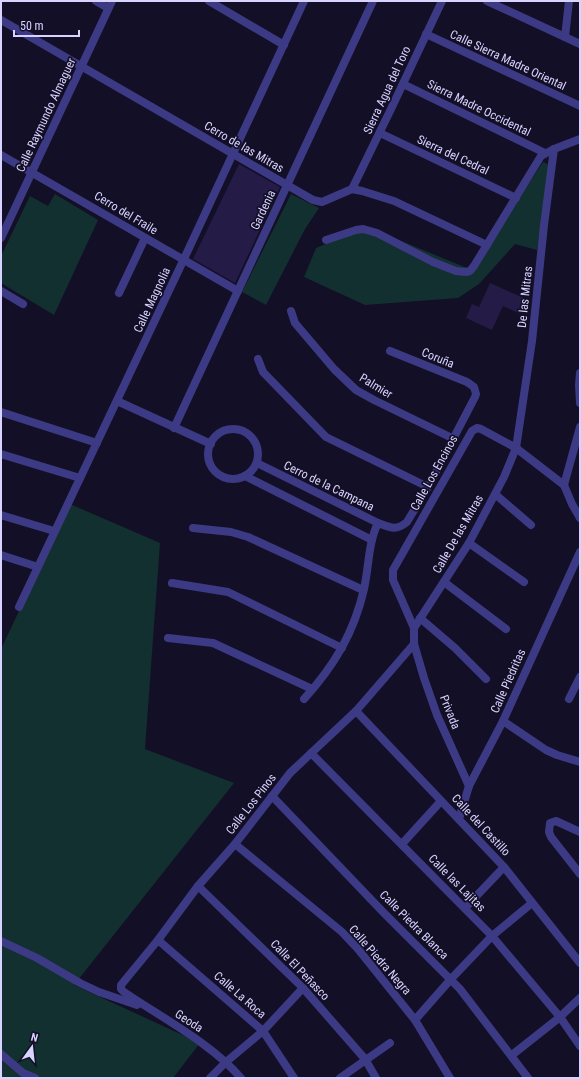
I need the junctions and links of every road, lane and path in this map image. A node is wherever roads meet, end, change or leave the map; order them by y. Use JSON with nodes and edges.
{"nodes":[{"id":1,"x":96,"y":1,"type":"edge"},
{"id":2,"x":209,"y":1,"type":"edge"},
{"id":3,"x":304,"y":1,"type":"edge"},
{"id":4,"x":374,"y":1,"type":"edge"},
{"id":5,"x":442,"y":1,"type":"edge"},
{"id":6,"x":487,"y":1,"type":"edge"},
{"id":7,"x":569,"y":1,"type":"edge"},
{"id":8,"x":110,"y":5,"type":"edge"},
{"id":9,"x":1,"y":20,"type":"edge"},
{"id":10,"x":426,"y":34,"type":"junction"},
{"id":11,"x":565,"y":37,"type":"junction"},
{"id":12,"x":580,"y":44,"type":"edge"},
{"id":13,"x":284,"y":45,"type":"junction"},
{"id":14,"x":81,"y":66,"type":"junction"},
{"id":15,"x":403,"y":84,"type":"junction"},
{"id":16,"x":580,"y":106,"type":"edge"},
{"id":17,"x":380,"y":133,"type":"junction"},
{"id":18,"x":580,"y":139,"type":"edge"},
{"id":19,"x":554,"y":149,"type":"junction"},
{"id":20,"x":545,"y":153,"type":"junction"},
{"id":21,"x":233,"y":154,"type":"junction"},
{"id":22,"x":1,"y":155,"type":"edge"},
{"id":23,"x":32,"y":174,"type":"junction"},
{"id":24,"x":288,"y":186,"type":"junction"},
{"id":25,"x":352,"y":189,"type":"junction"},
{"id":26,"x":516,"y":198,"type":"junction"},
{"id":27,"x":1,"y":238,"type":"edge"},
{"id":28,"x":145,"y":238,"type":"junction"},
{"id":29,"x":326,"y":240,"type":"dead end"},
{"id":30,"x":486,"y":245,"type":"junction"},
{"id":31,"x":184,"y":261,"type":"junction"},
{"id":32,"x":1,"y":291,"type":"edge"},
{"id":33,"x":238,"y":291,"type":"junction"},
{"id":34,"x":119,"y":293,"type":"dead end"},
{"id":35,"x":23,"y":304,"type":"dead end"},
{"id":36,"x":291,"y":311,"type":"dead end"},
{"id":37,"x":390,"y":351,"type":"dead end"},
{"id":38,"x":258,"y":359,"type":"dead end"},
{"id":39,"x":580,"y":373,"type":"edge"},
{"id":40,"x":117,"y":401,"type":"junction"},
{"id":41,"x":580,"y":403,"type":"edge"},
{"id":42,"x":1,"y":412,"type":"edge"},
{"id":43,"x":580,"y":427,"type":"edge"},
{"id":44,"x":174,"y":428,"type":"junction"},
{"id":45,"x":454,"y":439,"type":"junction"},
{"id":46,"x":97,"y":443,"type":"junction"},
{"id":47,"x":210,"y":444,"type":"junction"},
{"id":48,"x":516,"y":448,"type":"junction"},
{"id":49,"x":1,"y":454,"type":"edge"},
{"id":50,"x":257,"y":463,"type":"junction"},
{"id":51,"x":245,"y":476,"type":"junction"},
{"id":52,"x":80,"y":478,"type":"junction"},
{"id":53,"x":564,"y":485,"type":"junction"},
{"id":54,"x":428,"y":487,"type":"junction"},
{"id":55,"x":495,"y":494,"type":"junction"},
{"id":56,"x":1,"y":515,"type":"edge"},
{"id":57,"x":580,"y":518,"type":"edge"},
{"id":58,"x":378,"y":523,"type":"junction"},
{"id":59,"x":531,"y":525,"type":"dead end"},
{"id":60,"x":193,"y":528,"type":"dead end"},
{"id":61,"x":54,"y":531,"type":"junction"},
{"id":62,"x":372,"y":540,"type":"junction"},
{"id":63,"x":469,"y":543,"type":"junction"},
{"id":64,"x":580,"y":552,"type":"edge"},
{"id":65,"x":1,"y":555,"type":"edge"},
{"id":66,"x":38,"y":567,"type":"junction"},
{"id":67,"x":444,"y":582,"type":"junction"},
{"id":68,"x":524,"y":582,"type":"dead end"},
{"id":69,"x":172,"y":583,"type":"dead end"},
{"id":70,"x":364,"y":590,"type":"junction"},
{"id":71,"x":19,"y":607,"type":"dead end"},
{"id":72,"x":420,"y":618,"type":"junction"},
{"id":73,"x":414,"y":628,"type":"junction"},
{"id":74,"x":506,"y":629,"type":"dead end"},
{"id":75,"x":168,"y":638,"type":"dead end"},
{"id":76,"x":414,"y":644,"type":"junction"},
{"id":77,"x":342,"y":648,"type":"junction"},
{"id":78,"x":580,"y":677,"type":"edge"},
{"id":79,"x":486,"y":679,"type":"dead end"},
{"id":80,"x":312,"y":689,"type":"junction"},
{"id":81,"x":304,"y":699,"type":"dead end"},
{"id":82,"x":569,"y":699,"type":"dead end"},
{"id":83,"x":356,"y":711,"type":"junction"},
{"id":84,"x":503,"y":721,"type":"junction"},
{"id":85,"x":311,"y":753,"type":"junction"},
{"id":86,"x":580,"y":762,"type":"edge"},
{"id":87,"x":461,"y":769,"type":"junction"},
{"id":88,"x":477,"y":771,"type":"junction"},
{"id":89,"x":469,"y":786,"type":"junction"},
{"id":90,"x":272,"y":796,"type":"junction"},
{"id":91,"x":441,"y":800,"type":"junction"},
{"id":92,"x":459,"y":819,"type":"junction"},
{"id":93,"x":580,"y":832,"type":"edge"},
{"id":94,"x":235,"y":844,"type":"junction"},
{"id":95,"x":402,"y":844,"type":"junction"},
{"id":96,"x":504,"y":867,"type":"junction"},
{"id":97,"x":580,"y":874,"type":"edge"},
{"id":98,"x":198,"y":886,"type":"junction"},
{"id":99,"x":532,"y":903,"type":"junction"},
{"id":100,"x":465,"y":908,"type":"junction"},
{"id":101,"x":492,"y":936,"type":"junction"},
{"id":102,"x":158,"y":940,"type":"junction"},
{"id":103,"x":1,"y":941,"type":"edge"},
{"id":104,"x":580,"y":963,"type":"edge"},
{"id":105,"x":451,"y":979,"type":"junction"},
{"id":106,"x":303,"y":988,"type":"junction"},
{"id":107,"x":121,"y":989,"type":"joint"},
{"id":108,"x":580,"y":998,"type":"edge"},
{"id":109,"x":150,"y":1009,"type":"junction"},
{"id":110,"x":560,"y":1017,"type":"junction"},
{"id":111,"x":416,"y":1020,"type":"junction"},
{"id":112,"x":263,"y":1031,"type":"junction"},
{"id":113,"x":390,"y":1042,"type":"dead end"},
{"id":114,"x":578,"y":1042,"type":"edge"},
{"id":115,"x":1,"y":1054,"type":"edge"},
{"id":116,"x":512,"y":1055,"type":"junction"},
{"id":117,"x":365,"y":1059,"type":"junction"},
{"id":118,"x":226,"y":1062,"type":"junction"},
{"id":119,"x":525,"y":1077,"type":"edge"},
{"id":120,"x":35,"y":1078,"type":"edge"},
{"id":121,"x":210,"y":1078,"type":"edge"},
{"id":122,"x":241,"y":1078,"type":"edge"},
{"id":123,"x":294,"y":1078,"type":"edge"},
{"id":124,"x":340,"y":1078,"type":"edge"},
{"id":125,"x":376,"y":1078,"type":"edge"},
{"id":126,"x":450,"y":1078,"type":"edge"}],
"edges":[{"from":1,"to":8,"type":"street"},
{"from":2,"to":13,"type":"street"},
{"from":3,"to":13,"type":"street","name":"Calle Magnolia"},
{"from":4,"to":24,"type":"street","name":"Gardenia"},
{"from":5,"to":10,"type":"street","name":"Sierra Agua del Toro"},
{"from":6,"to":11,"type":"street"},
{"from":7,"to":11,"type":"street"},
{"from":8,"to":14,"type":"street","name":"Calle Raymundo Almaguer"},
{"from":9,"to":14,"type":"street","name":"Cerro de las Mitras"},
{"from":10,"to":15,"type":"street","name":"Sierra Agua del Toro"},
{"from":10,"to":16,"type":"street","name":"Calle Sierra Madre Oriental"},
{"from":11,"to":12,"type":"street"},
{"from":13,"to":21,"type":"street","name":"Calle Magnolia"},
{"from":14,"to":21,"type":"street","name":"Cerro de las Mitras"},
{"from":14,"to":23,"type":"street","name":"Calle Raymundo Almaguer"},
{"from":15,"to":17,"type":"street","name":"Sierra Agua del Toro"},
{"from":15,"to":20,"type":"street","name":"Sierra Madre Occidental"},
{"from":17,"to":25,"type":"street","name":"Sierra Agua del Toro"},
{"from":17,"to":26,"type":"street","name":"Sierra del Cedral"},
{"from":18,"to":19,"type":"street"},
{"from":19,"to":20,"type":"street"},
{"from":19,"to":48,"type":"street","name":"De las Mitras"},
{"from":20,"to":26,"type":"street"},
{"from":21,"to":24,"type":"street","name":"Cerro de las Mitras"},
{"from":21,"to":31,"type":"street","name":"Calle Magnolia"},
{"from":22,"to":23,"type":"street","name":"Cerro del Fraile"},
{"from":23,"to":27,"type":"street","name":"Calle Raymundo Almaguer"},
{"from":23,"to":28,"type":"street","name":"Cerro del Fraile"},
{"from":24,"to":25,"type":"street","name":"Cerro de las Mitras"},
{"from":24,"to":33,"type":"street","name":"Gardenia"},
{"from":25,"to":30,"type":"street"},
{"from":26,"to":30,"type":"street"},
{"from":28,"to":31,"type":"street","name":"Cerro del Fraile"},
{"from":28,"to":34,"type":"street"},
{"from":29,"to":30,"type":"street"},
{"from":31,"to":33,"type":"street","name":"Cerro del Fraile"},
{"from":31,"to":40,"type":"street","name":"Calle Magnolia"},
{"from":32,"to":35,"type":"street"},
{"from":33,"to":44,"type":"street","name":"Gardenia"},
{"from":36,"to":45,"type":"street","name":"Palmier"},
{"from":37,"to":45,"type":"street","name":"Coruña"},
{"from":38,"to":54,"type":"street"},
{"from":39,"to":41,"type":"street"},
{"from":40,"to":44,"type":"street"},
{"from":40,"to":46,"type":"street","name":"Calle Magnolia"},
{"from":42,"to":46,"type":"street"},
{"from":43,"to":53,"type":"street"},
{"from":44,"to":47,"type":"street"},
{"from":45,"to":54,"type":"street"},
{"from":46,"to":52,"type":"street","name":"Calle Magnolia"},
{"from":47,"to":50,"type":"street"},
{"from":47,"to":51,"type":"street"},
{"from":48,"to":53,"type":"street"},
{"from":48,"to":55,"type":"street","name":"Calle De las Mitras"},
{"from":48,"to":73,"type":"street","name":"Calle Los Encinos"},
{"from":49,"to":52,"type":"street"},
{"from":50,"to":51,"type":"street"},
{"from":50,"to":58,"type":"street","name":"Cerro de la Campana"},
{"from":51,"to":62,"type":"street"},
{"from":52,"to":61,"type":"street","name":"Calle Magnolia"},
{"from":53,"to":57,"type":"street"},
{"from":54,"to":58,"type":"street","name":"Cerro de la Campana"},
{"from":55,"to":59,"type":"street"},
{"from":55,"to":63,"type":"street","name":"Calle De las Mitras"},
{"from":56,"to":61,"type":"street"},
{"from":58,"to":62,"type":"street"},
{"from":60,"to":70,"type":"street"},
{"from":61,"to":66,"type":"street","name":"Calle Magnolia"},
{"from":62,"to":70,"type":"street"},
{"from":63,"to":67,"type":"street","name":"Calle De las Mitras"},
{"from":63,"to":68,"type":"street"},
{"from":64,"to":84,"type":"street","name":"Calle Piedritas"},
{"from":65,"to":66,"type":"street"},
{"from":66,"to":71,"type":"street","name":"Calle Magnolia"},
{"from":67,"to":72,"type":"street","name":"Calle De las Mitras"},
{"from":67,"to":74,"type":"street"},
{"from":69,"to":77,"type":"street"},
{"from":70,"to":77,"type":"street"},
{"from":72,"to":73,"type":"street","name":"Calle De las Mitras"},
{"from":72,"to":79,"type":"street"},
{"from":73,"to":76,"type":"street","name":"Privada"},
{"from":75,"to":80,"type":"street"},
{"from":76,"to":83,"type":"street","name":"Calle Los Pinos"},
{"from":76,"to":87,"type":"street","name":"Privada"},
{"from":77,"to":80,"type":"street"},
{"from":78,"to":82,"type":"street"},
{"from":80,"to":81,"type":"street"},
{"from":83,"to":85,"type":"street","name":"Calle Los Pinos"},
{"from":83,"to":91,"type":"street","name":"Calle del Castillo"},
{"from":84,"to":86,"type":"street"},
{"from":84,"to":88,"type":"street","name":"Calle Piedritas"},
{"from":85,"to":90,"type":"street","name":"Calle Los Pinos"},
{"from":85,"to":95,"type":"street","name":"Calle las Lajitas"},
{"from":87,"to":88,"type":"street"},
{"from":87,"to":89,"type":"street","name":"Privada"},
{"from":88,"to":89,"type":"street","name":"Calle Piedritas"},
{"from":89,"to":92,"type":"street","name":"Calle Piedritas"},
{"from":90,"to":94,"type":"street","name":"Calle Los Pinos"},
{"from":90,"to":105,"type":"street","name":"Calle Piedra Blanca"},
{"from":91,"to":92,"type":"street","name":"Calle del Castillo"},
{"from":91,"to":95,"type":"street"},
{"from":92,"to":96,"type":"street","name":"Calle del Castillo"},
{"from":93,"to":97,"type":"street"},
{"from":94,"to":98,"type":"street","name":"Calle Los Pinos"},
{"from":94,"to":111,"type":"street","name":"Calle Piedra Negra"},
{"from":95,"to":100,"type":"street","name":"Calle las Lajitas"},
{"from":96,"to":99,"type":"street","name":"Calle del Castillo"},
{"from":96,"to":100,"type":"street"},
{"from":98,"to":102,"type":"street","name":"Calle Los Pinos"},
{"from":98,"to":106,"type":"street","name":"Calle El Peñasco"},
{"from":99,"to":101,"type":"street"},
{"from":99,"to":104,"type":"street","name":"Calle del Castillo"},
{"from":100,"to":101,"type":"street","name":"Calle las Lajitas"},
{"from":101,"to":105,"type":"street"},
{"from":101,"to":110,"type":"street","name":"Calle las Lajitas"},
{"from":102,"to":107,"type":"street","name":"Calle Los Pinos"},
{"from":102,"to":112,"type":"street","name":"Calle La Roca"},
{"from":103,"to":109,"type":"street"},
{"from":105,"to":111,"type":"street"},
{"from":105,"to":116,"type":"street","name":"Calle Piedra Blanca"},
{"from":106,"to":112,"type":"street"},
{"from":106,"to":117,"type":"street","name":"Calle El Peñasco"},
{"from":107,"to":109,"type":"street","name":"Geoda"},
{"from":108,"to":110,"type":"street"},
{"from":109,"to":118,"type":"street","name":"Geoda"},
{"from":110,"to":114,"type":"street","name":"Calle las Lajitas"},
{"from":110,"to":116,"type":"street"},
{"from":111,"to":126,"type":"street","name":"Calle Piedra Negra"},
{"from":112,"to":118,"type":"street"},
{"from":112,"to":123,"type":"street","name":"Calle La Roca"},
{"from":113,"to":117,"type":"street"},
{"from":115,"to":120,"type":"street"},
{"from":116,"to":119,"type":"street","name":"Calle Piedra Blanca"},
{"from":117,"to":124,"type":"street"},
{"from":117,"to":125,"type":"street","name":"Calle El Peñasco"},
{"from":118,"to":121,"type":"street"},
{"from":118,"to":122,"type":"street","name":"Geoda"}]}
